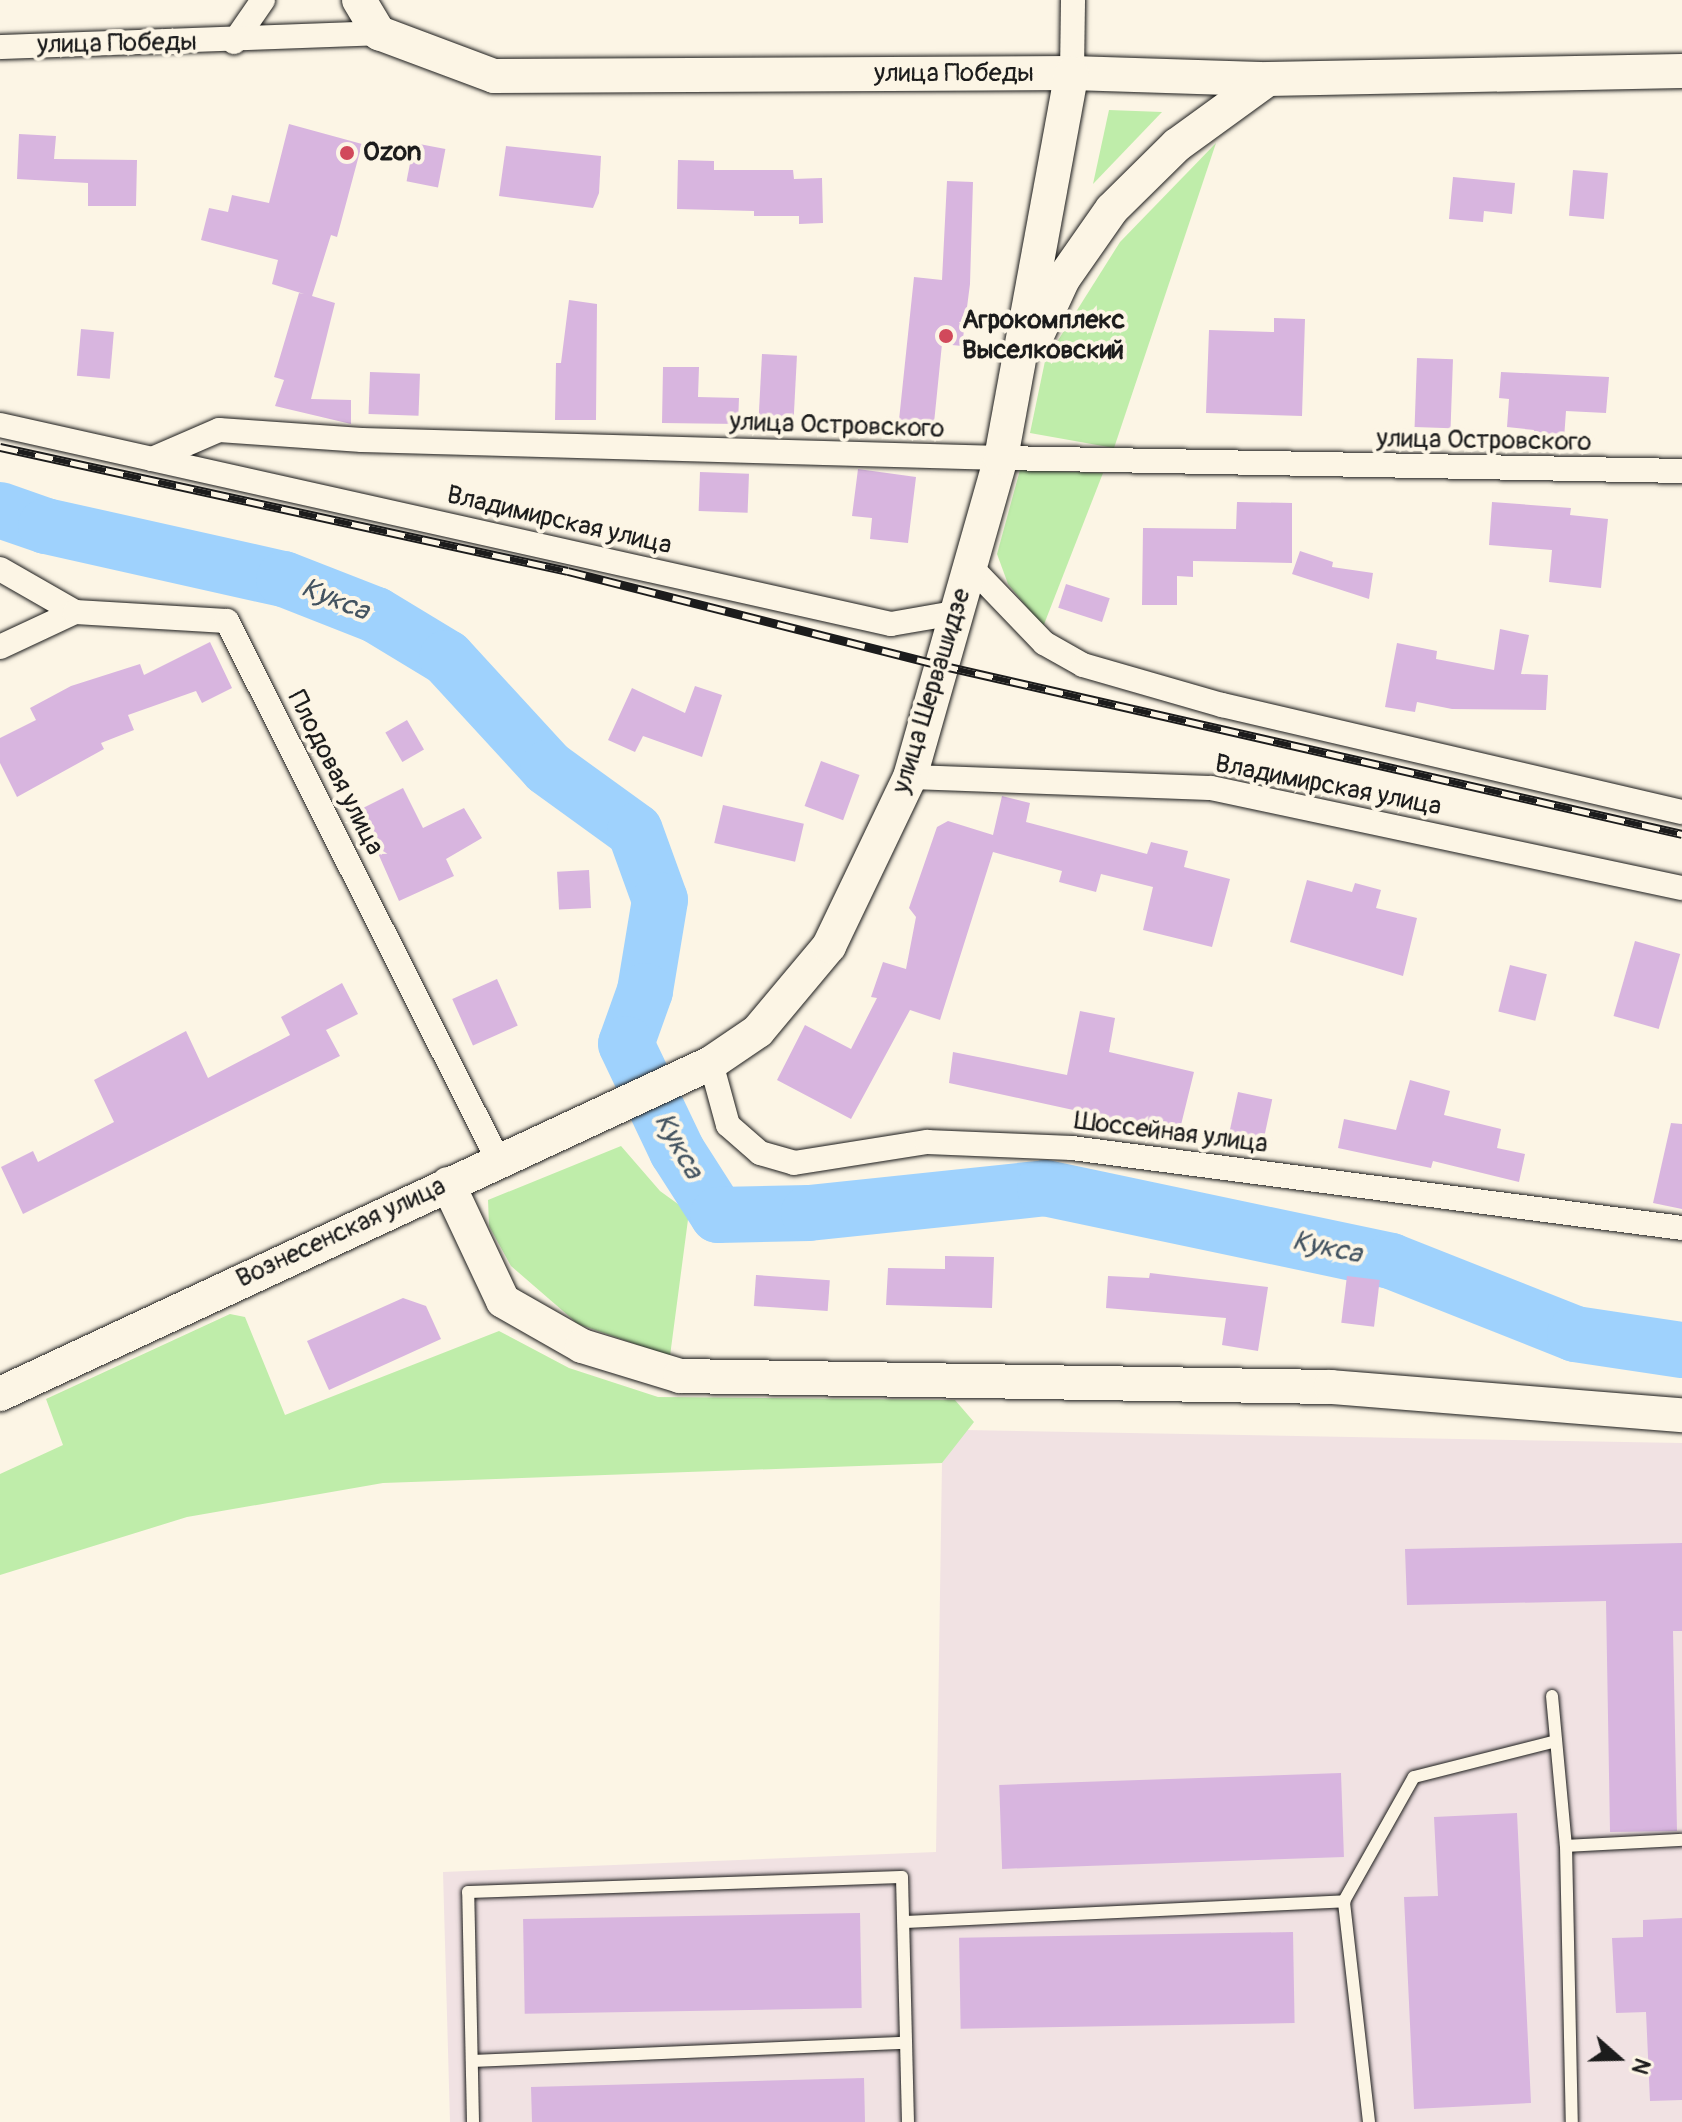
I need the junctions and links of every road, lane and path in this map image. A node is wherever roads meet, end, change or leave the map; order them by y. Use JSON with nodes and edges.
{"nodes":[{"id":1,"x":263,"y":0,"type":"edge"},
{"id":2,"x":359,"y":0,"type":"edge"},
{"id":3,"x":1073,"y":0,"type":"edge"},
{"id":4,"x":379,"y":33,"type":"junction"},
{"id":5,"x":234,"y":42,"type":"junction"},
{"id":6,"x":0,"y":47,"type":"edge"},
{"id":7,"x":1682,"y":71,"type":"edge"},
{"id":8,"x":1072,"y":73,"type":"junction"},
{"id":9,"x":1268,"y":79,"type":"junction"},
{"id":10,"x":1019,"y":374,"type":"junction"},
{"id":11,"x":0,"y":425,"type":"edge"},
{"id":12,"x":1001,"y":458,"type":"junction"},
{"id":13,"x":152,"y":459,"type":"junction"},
{"id":14,"x":1682,"y":471,"type":"edge"},
{"id":15,"x":970,"y":566,"type":"junction"},
{"id":16,"x":0,"y":569,"type":"edge"},
{"id":17,"x":75,"y":612,"type":"junction"},
{"id":18,"x":955,"y":613,"type":"junction"},
{"id":19,"x":0,"y":647,"type":"edge"},
{"id":20,"x":910,"y":777,"type":"junction"},
{"id":21,"x":1682,"y":812,"type":"edge"},
{"id":22,"x":1682,"y":888,"type":"edge"},
{"id":23,"x":698,"y":1070,"type":"junction"},
{"id":24,"x":498,"y":1160,"type":"junction"},
{"id":25,"x":448,"y":1184,"type":"junction"},
{"id":26,"x":1682,"y":1228,"type":"edge"},
{"id":27,"x":0,"y":1394,"type":"edge"},
{"id":28,"x":1682,"y":1415,"type":"edge"},
{"id":29,"x":1552,"y":1696,"type":"dead end"},
{"id":30,"x":1556,"y":1741,"type":"junction"},
{"id":31,"x":1682,"y":1840,"type":"edge"},
{"id":32,"x":1566,"y":1846,"type":"junction"},
{"id":33,"x":1344,"y":1901,"type":"junction"},
{"id":34,"x":906,"y":1922,"type":"junction"},
{"id":35,"x":905,"y":2043,"type":"junction"},
{"id":36,"x":472,"y":2061,"type":"junction"},
{"id":37,"x":473,"y":2122,"type":"edge"},
{"id":38,"x":908,"y":2122,"type":"edge"},
{"id":39,"x":1369,"y":2122,"type":"edge"},
{"id":40,"x":1572,"y":2122,"type":"edge"}],
"edges":[{"from":1,"to":5,"type":"street","name":"улица Победы"},
{"from":2,"to":4,"type":"street"},
{"from":3,"to":8,"type":"street","name":"улица Шервашидзе"},
{"from":4,"to":5,"type":"street","name":"улица Победы"},
{"from":4,"to":8,"type":"street","name":"улица Победы"},
{"from":5,"to":6,"type":"street","name":"улица Победы"},
{"from":7,"to":9,"type":"street","name":"улица Победы"},
{"from":8,"to":9,"type":"street","name":"улица Победы"},
{"from":8,"to":10,"type":"street","name":"улица Шервашидзе"},
{"from":9,"to":10,"type":"street","name":"улица Шервашидзе"},
{"from":10,"to":12,"type":"street","name":"улица Шервашидзе"},
{"from":11,"to":13,"type":"street"},
{"from":12,"to":13,"type":"street","name":"улица Островского"},
{"from":12,"to":14,"type":"street","name":"улица Островского"},
{"from":12,"to":15,"type":"street","name":"улица Шервашидзе"},
{"from":13,"to":18,"type":"street","name":"Владимирская улица"},
{"from":15,"to":18,"type":"street","name":"улица Шервашидзе"},
{"from":15,"to":21,"type":"street","name":"Владимирская улица"},
{"from":16,"to":17,"type":"street"},
{"from":17,"to":19,"type":"street","name":"Плодовая улица"},
{"from":17,"to":24,"type":"street","name":"Плодовая улица"},
{"from":18,"to":20,"type":"street","name":"улица Шервашидзе"},
{"from":20,"to":22,"type":"street","name":"Владимирская улица"},
{"from":20,"to":23,"type":"street","name":"улица Шервашидзе"},
{"from":23,"to":24,"type":"street","name":"Вознесенская улица"},
{"from":23,"to":26,"type":"street","name":"Шоссейная улица"},
{"from":24,"to":25,"type":"street","name":"Вознесенская улица"},
{"from":25,"to":27,"type":"street","name":"Вознесенская улица"},
{"from":25,"to":28,"type":"street"},
{"from":29,"to":30,"type":"lane"},
{"from":30,"to":32,"type":"lane"},
{"from":30,"to":33,"type":"lane"},
{"from":31,"to":32,"type":"lane"},
{"from":32,"to":40,"type":"lane"},
{"from":33,"to":34,"type":"lane"},
{"from":33,"to":39,"type":"lane"},
{"from":34,"to":35,"type":"lane"},
{"from":34,"to":36,"type":"lane"},
{"from":35,"to":36,"type":"lane"},
{"from":35,"to":38,"type":"lane"},
{"from":36,"to":37,"type":"lane"}]}
